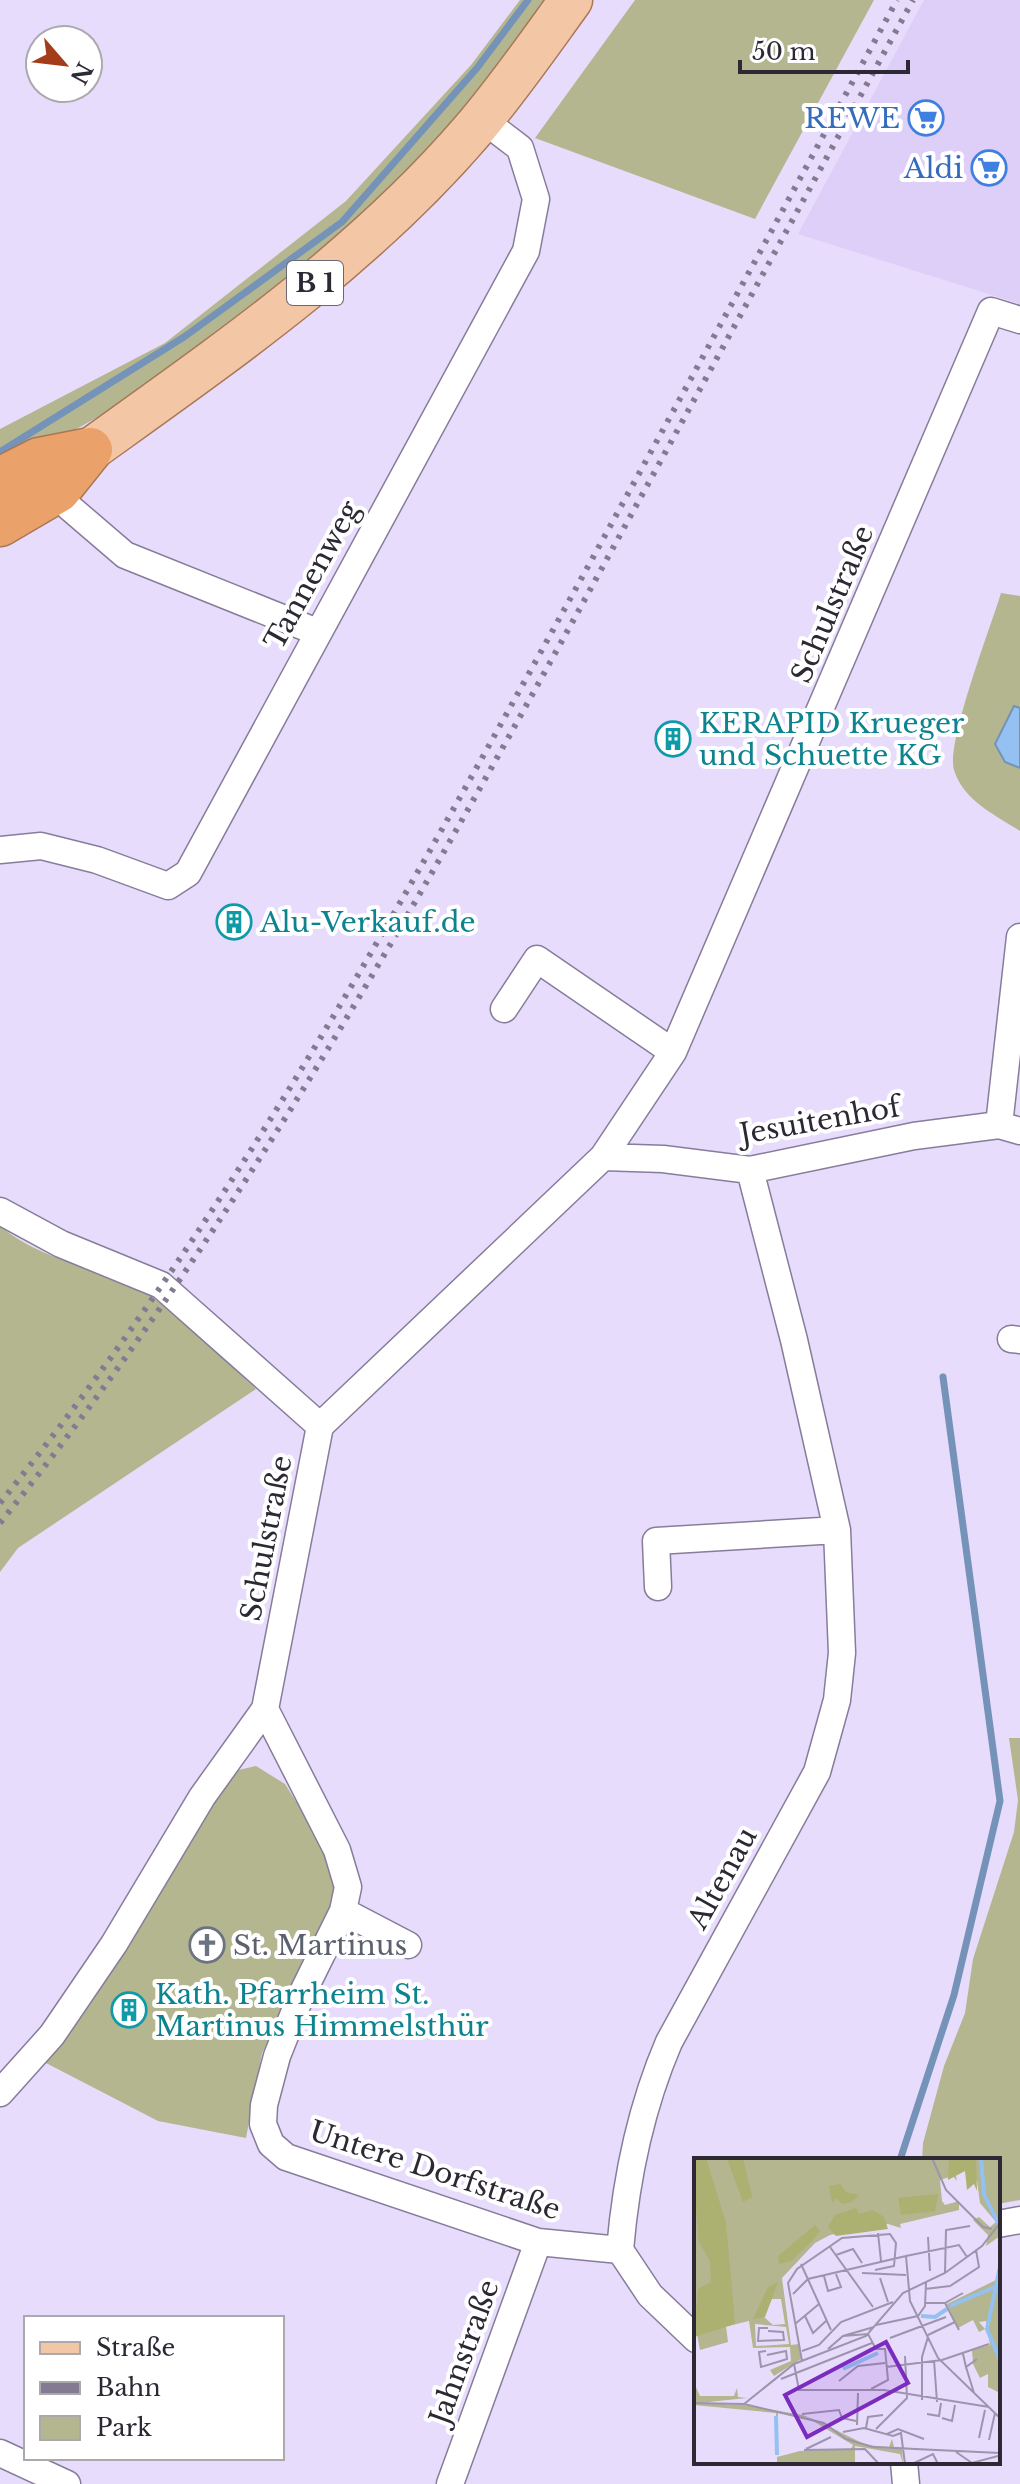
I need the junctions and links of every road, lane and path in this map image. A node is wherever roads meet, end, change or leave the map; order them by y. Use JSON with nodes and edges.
{"nodes":[{"id":1,"x":571,"y":0,"type":"edge"},
{"id":2,"x":499,"y":132,"type":"dead end"},
{"id":3,"x":1020,"y":320,"type":"edge"},
{"id":4,"x":90,"y":450,"type":"junction"},
{"id":5,"x":0,"y":480,"type":"edge"},
{"id":6,"x":69,"y":507,"type":"dead end"},
{"id":7,"x":0,"y":524,"type":"edge"},
{"id":8,"x":317,"y":632,"type":"junction"},
{"id":9,"x":0,"y":850,"type":"edge"},
{"id":10,"x":1020,"y":937,"type":"edge"},
{"id":11,"x":504,"y":1009,"type":"dead end"},
{"id":12,"x":673,"y":1052,"type":"junction"},
{"id":13,"x":1010,"y":1128,"type":"edge"},
{"id":14,"x":603,"y":1157,"type":"junction"},
{"id":15,"x":750,"y":1170,"type":"junction"},
{"id":16,"x":0,"y":1211,"type":"edge"},
{"id":17,"x":320,"y":1426,"type":"junction"},
{"id":18,"x":837,"y":1530,"type":"junction"},
{"id":19,"x":658,"y":1587,"type":"dead end"},
{"id":20,"x":265,"y":1709,"type":"junction"},
{"id":21,"x":343,"y":1911,"type":"junction"},
{"id":22,"x":408,"y":1945,"type":"dead end"},
{"id":23,"x":0,"y":2093,"type":"edge"},
{"id":24,"x":1020,"y":2220,"type":"edge"},
{"id":25,"x":1000,"y":2224,"type":"edge"},
{"id":26,"x":538,"y":2242,"type":"junction"},
{"id":27,"x":620,"y":2250,"type":"junction"},
{"id":28,"x":694,"y":2337,"type":"edge"},
{"id":29,"x":0,"y":2453,"type":"edge"},
{"id":30,"x":904,"y":2464,"type":"edge"},
{"id":31,"x":67,"y":2484,"type":"edge"},
{"id":32,"x":450,"y":2484,"type":"edge"},
{"id":33,"x":906,"y":2484,"type":"edge"}],
"edges":[{"from":1,"to":4,"type":"main road","number":"B 1"},
{"from":2,"to":8,"type":"street","name":"Tannenweg"},
{"from":3,"to":12,"type":"street","name":"Schulstraße"},
{"from":4,"to":5,"type":"highway","number":"B 1"},
{"from":4,"to":7,"type":"highway","number":"B 1"},
{"from":6,"to":8,"type":"street"},
{"from":8,"to":9,"type":"street","name":"Tannenweg"},
{"from":10,"to":13,"type":"street","name":"Jesuitenhof"},
{"from":11,"to":12,"type":"street"},
{"from":12,"to":14,"type":"street","name":"Schulstraße"},
{"from":13,"to":15,"type":"street","name":"Jesuitenhof"},
{"from":14,"to":15,"type":"street","name":"Jesuitenhof"},
{"from":14,"to":17,"type":"street","name":"Schulstraße"},
{"from":15,"to":18,"type":"street","name":"Altenau"},
{"from":16,"to":17,"type":"street"},
{"from":17,"to":20,"type":"street","name":"Schulstraße"},
{"from":18,"to":19,"type":"street"},
{"from":18,"to":27,"type":"street","name":"Altenau"},
{"from":20,"to":21,"type":"street","name":"Untere Dorfstraße"},
{"from":20,"to":23,"type":"street","name":"Schulstraße"},
{"from":21,"to":22,"type":"street"},
{"from":21,"to":26,"type":"street","name":"Untere Dorfstraße"},
{"from":24,"to":25,"type":"street"},
{"from":26,"to":27,"type":"street","name":"Untere Dorfstraße"},
{"from":26,"to":32,"type":"street","name":"Jahnstraße"},
{"from":27,"to":28,"type":"street"},
{"from":29,"to":31,"type":"street"},
{"from":30,"to":33,"type":"street"}]}
